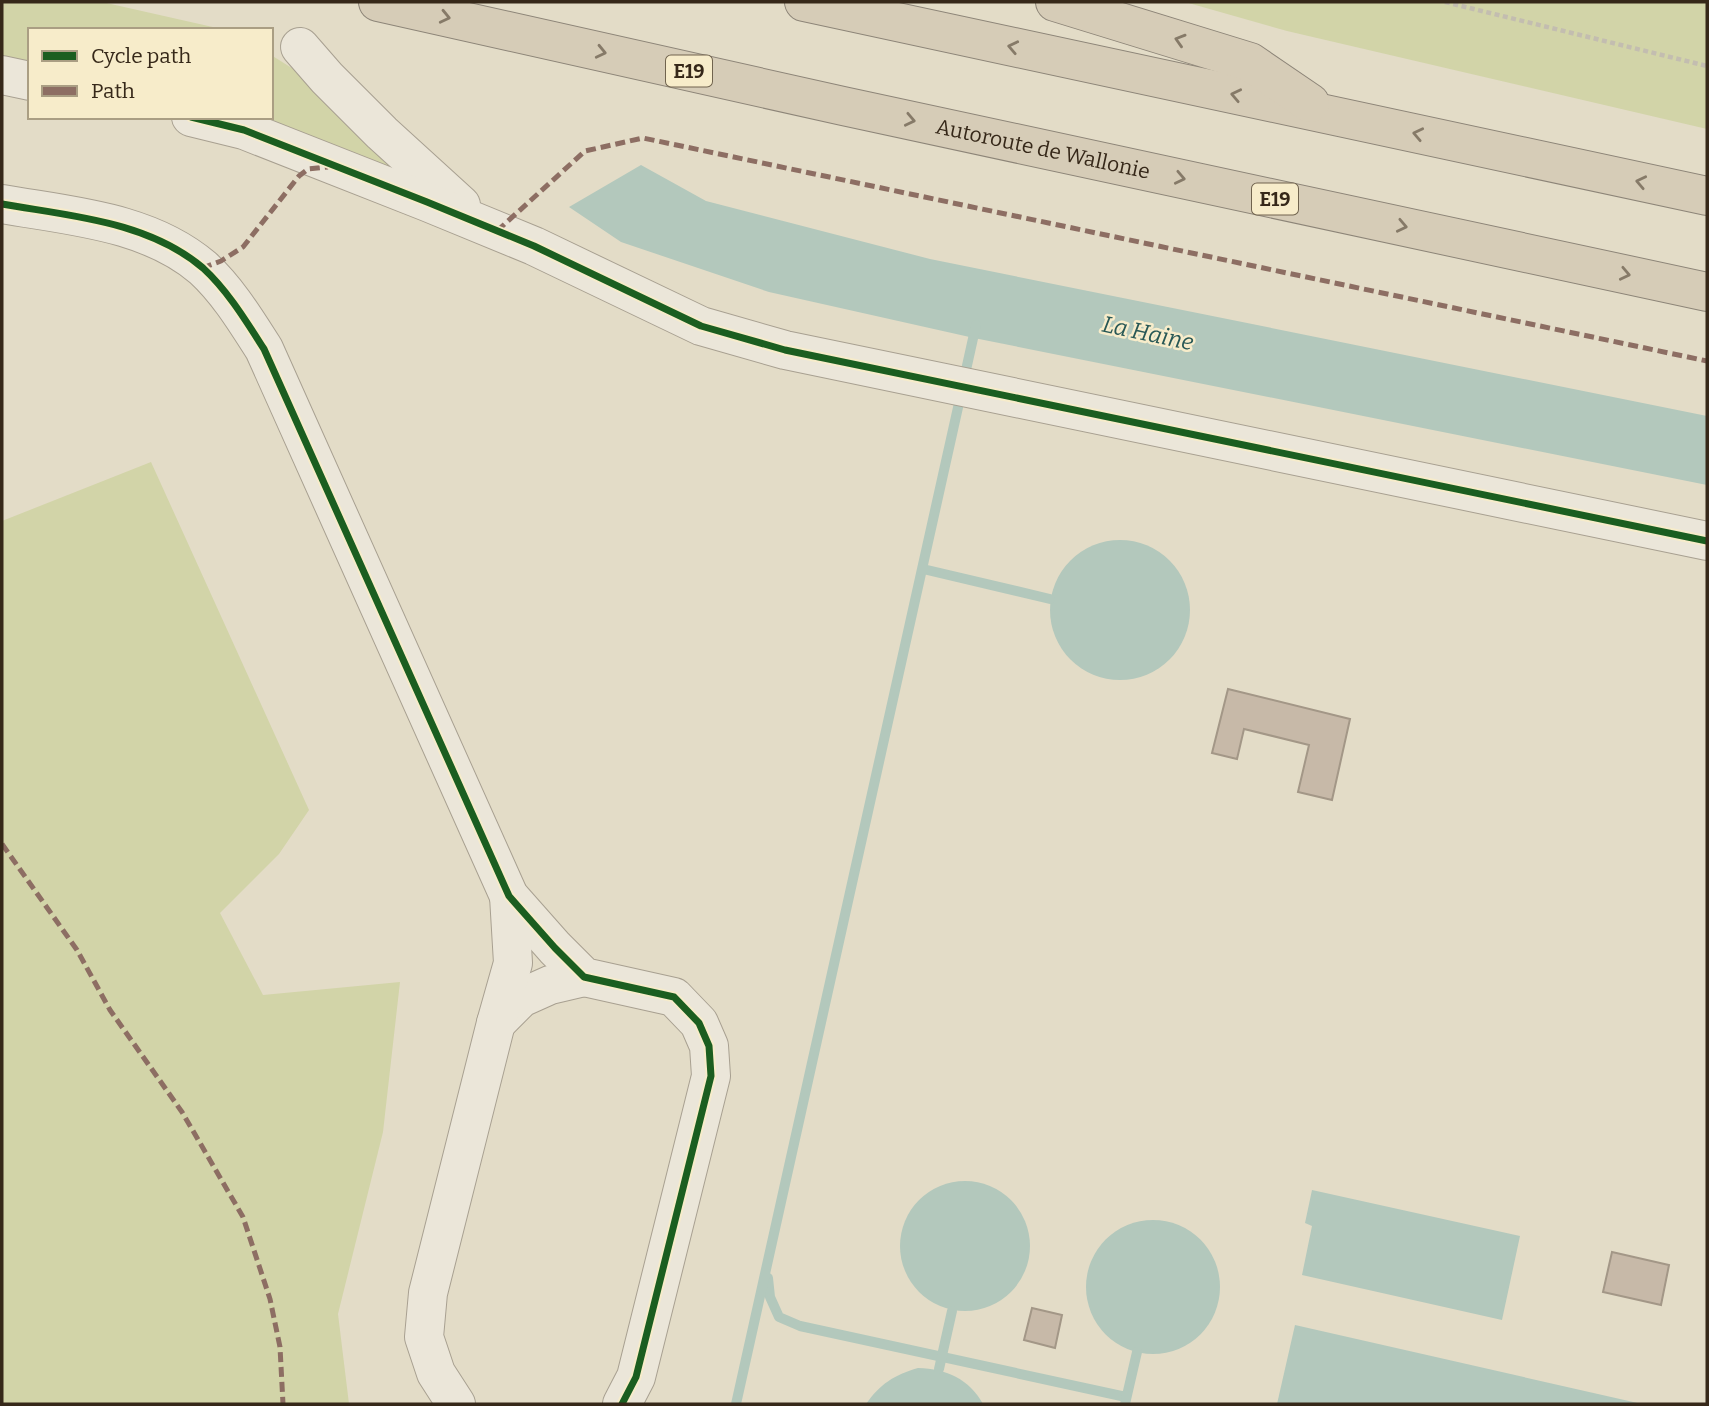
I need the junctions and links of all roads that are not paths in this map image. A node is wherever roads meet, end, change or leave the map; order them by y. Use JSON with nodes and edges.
{"nodes":[{"id":1,"x":378,"y":2,"type":"edge"},
{"id":2,"x":804,"y":2,"type":"edge"},
{"id":3,"x":1055,"y":2,"type":"edge"},
{"id":4,"x":300,"y":47,"type":"dead end"},
{"id":5,"x":2,"y":75,"type":"edge"},
{"id":6,"x":28,"y":81,"type":"edge"},
{"id":7,"x":1326,"y":114,"type":"junction"},
{"id":8,"x":199,"y":119,"type":"edge"},
{"id":9,"x":1707,"y":196,"type":"edge"},
{"id":10,"x":2,"y":204,"type":"edge"},
{"id":11,"x":497,"y":231,"type":"junction"},
{"id":12,"x":1707,"y":292,"type":"edge"},
{"id":13,"x":1707,"y":541,"type":"edge"},
{"id":14,"x":509,"y":896,"type":"junction"},
{"id":15,"x":584,"y":977,"type":"junction"},
{"id":16,"x":496,"y":1023,"type":"junction"},
{"id":17,"x":456,"y":1404,"type":"edge"},
{"id":18,"x":621,"y":1404,"type":"edge"}],
"edges":[{"from":1,"to":12,"type":"highway","name":"Autoroute de Wallonie","number":"E19","one_way":true},
{"from":7,"to":2,"type":"highway","one_way":true},
{"from":7,"to":3,"type":"highway","one_way":true},
{"from":4,"to":11,"type":"street"},
{"from":5,"to":6,"type":"street"},
{"from":9,"to":7,"type":"highway","one_way":true},
{"from":8,"to":11,"type":"street"},
{"from":10,"to":14,"type":"street"},
{"from":11,"to":13,"type":"street"},
{"from":14,"to":15,"type":"street"},
{"from":14,"to":16,"type":"street"},
{"from":15,"to":16,"type":"street"},
{"from":15,"to":18,"type":"street"},
{"from":16,"to":17,"type":"street"}]}
